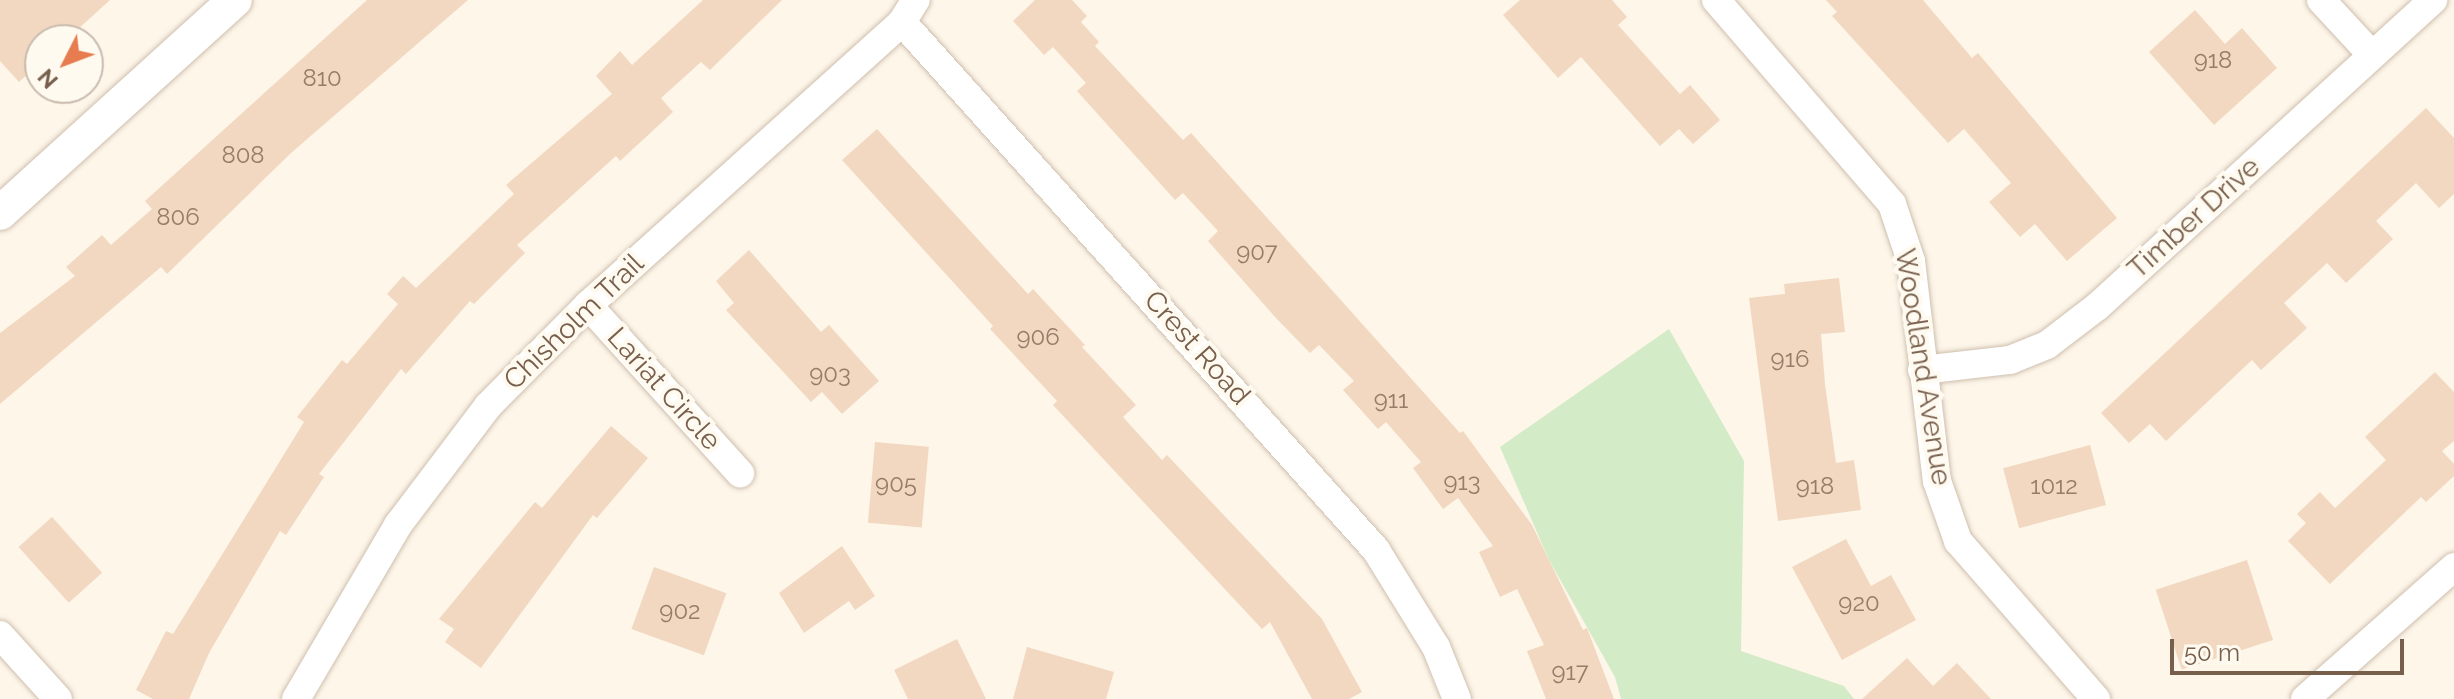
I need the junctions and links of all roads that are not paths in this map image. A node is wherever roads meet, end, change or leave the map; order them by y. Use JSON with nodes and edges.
{"nodes":[{"id":1,"x":235,"y":0,"type":"edge"},
{"id":2,"x":1716,"y":0,"type":"edge"},
{"id":3,"x":2321,"y":0,"type":"edge"},
{"id":4,"x":2433,"y":0,"type":"edge"},
{"id":5,"x":909,"y":11,"type":"edge"},
{"id":6,"x":2371,"y":54,"type":"junction"},
{"id":7,"x":0,"y":213,"type":"edge"},
{"id":8,"x":588,"y":305,"type":"junction"},
{"id":9,"x":1922,"y":370,"type":"junction"},
{"id":10,"x":740,"y":473,"type":"dead end"},
{"id":11,"x":2454,"y":567,"type":"edge"},
{"id":12,"x":0,"y":635,"type":"edge"},
{"id":13,"x":58,"y":699,"type":"edge"},
{"id":14,"x":296,"y":699,"type":"edge"},
{"id":15,"x":1457,"y":699,"type":"edge"},
{"id":16,"x":2096,"y":699,"type":"edge"},
{"id":17,"x":2305,"y":699,"type":"edge"}],
"edges":[{"from":1,"to":7,"type":"street"},
{"from":2,"to":9,"type":"street","name":"Woodland Avenue"},
{"from":3,"to":6,"type":"street"},
{"from":4,"to":6,"type":"street","name":"Timber Drive"},
{"from":5,"to":8,"type":"street","name":"Chisholm Trail"},
{"from":5,"to":15,"type":"street","name":"Crest Road"},
{"from":6,"to":9,"type":"street","name":"Timber Drive"},
{"from":8,"to":10,"type":"street","name":"Lariat Circle"},
{"from":8,"to":14,"type":"street","name":"Chisholm Trail"},
{"from":9,"to":16,"type":"street","name":"Woodland Avenue"},
{"from":11,"to":17,"type":"street"},
{"from":12,"to":13,"type":"street"}]}
